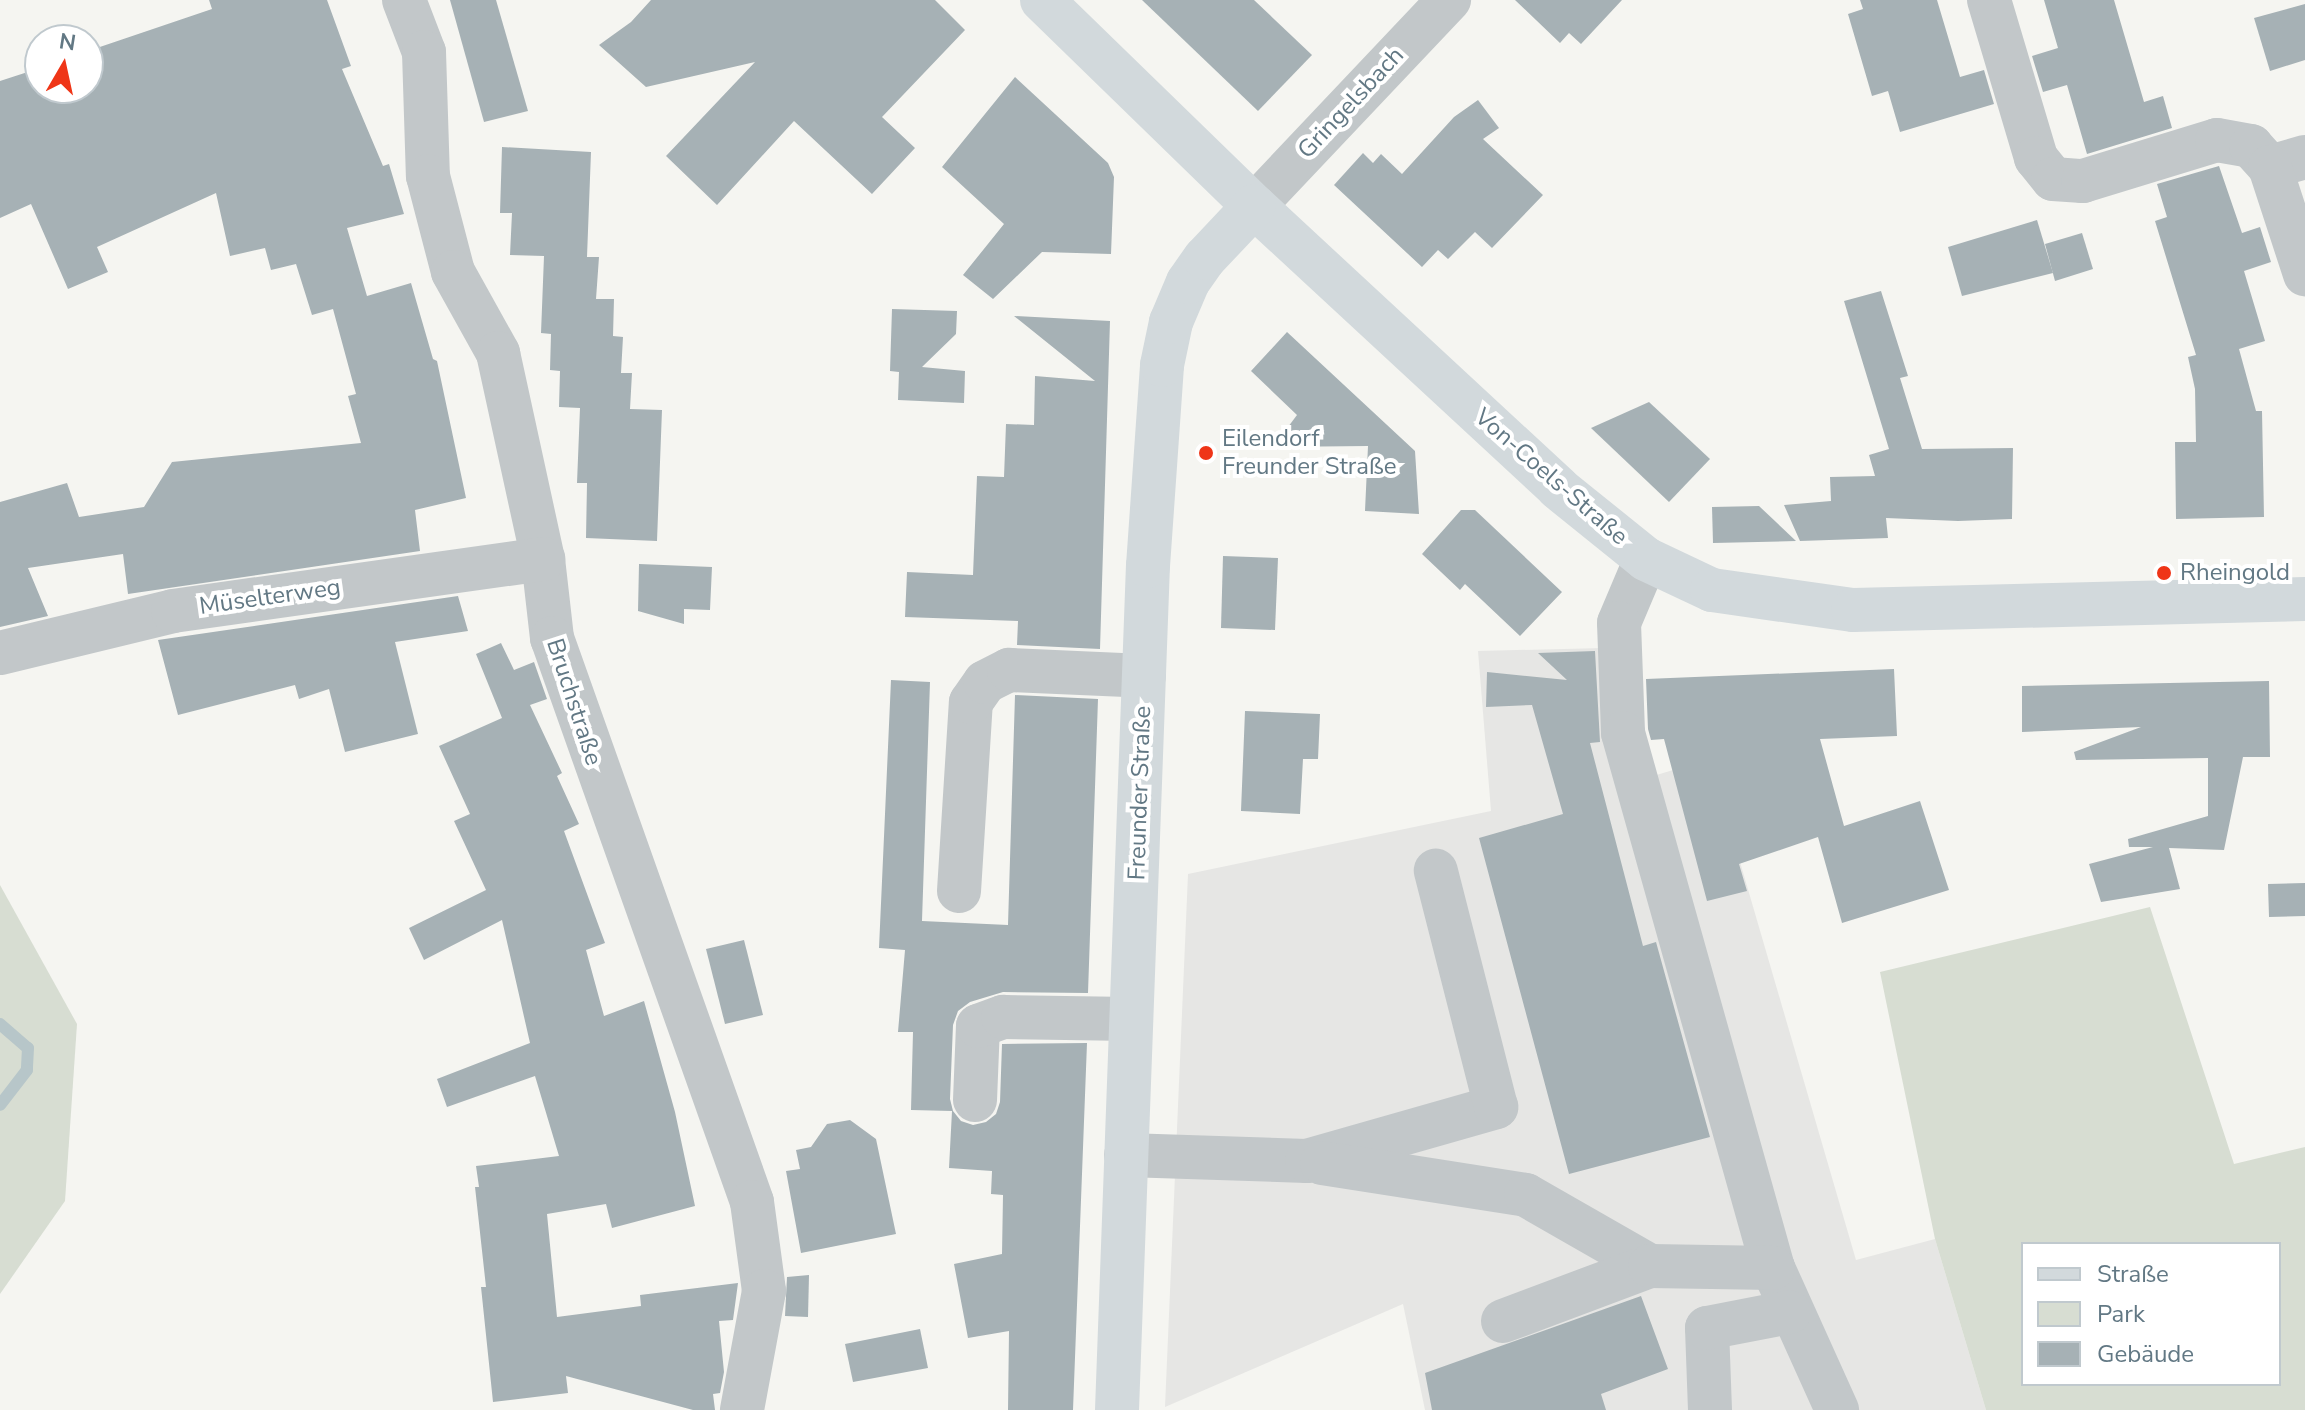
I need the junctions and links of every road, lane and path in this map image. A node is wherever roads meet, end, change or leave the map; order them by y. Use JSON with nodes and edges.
{"nodes":[{"id":1,"x":404,"y":0,"type":"edge"},
{"id":2,"x":1042,"y":0,"type":"edge"},
{"id":3,"x":1449,"y":0,"type":"edge"},
{"id":4,"x":1989,"y":0,"type":"edge"},
{"id":5,"x":2287,"y":162,"type":"edge"},
{"id":6,"x":1254,"y":206,"type":"junction"},
{"id":7,"x":2305,"y":274,"type":"edge"},
{"id":8,"x":543,"y":559,"type":"junction"},
{"id":9,"x":1646,"y":559,"type":"junction"},
{"id":10,"x":2305,"y":599,"type":"edge"},
{"id":11,"x":0,"y":653,"type":"edge"},
{"id":12,"x":1144,"y":676,"type":"junction"},
{"id":13,"x":1436,"y":871,"type":"dead end"},
{"id":14,"x":959,"y":891,"type":"dead end"},
{"id":15,"x":1131,"y":1019,"type":"junction"},
{"id":16,"x":975,"y":1100,"type":"dead end"},
{"id":17,"x":1126,"y":1155,"type":"junction"},
{"id":18,"x":1307,"y":1161,"type":"junction"},
{"id":19,"x":1650,"y":1266,"type":"junction"},
{"id":20,"x":1773,"y":1268,"type":"junction"},
{"id":21,"x":1789,"y":1312,"type":"junction"},
{"id":22,"x":1503,"y":1321,"type":"dead end"},
{"id":23,"x":742,"y":1410,"type":"edge"},
{"id":24,"x":1117,"y":1410,"type":"edge"},
{"id":25,"x":1710,"y":1410,"type":"edge"},
{"id":26,"x":1837,"y":1410,"type":"edge"}],
"edges":[{"from":1,"to":8,"type":"street","name":"Bruchstraße"},
{"from":2,"to":6,"type":"main road","name":"Von-Coels-Straße"},
{"from":3,"to":6,"type":"street","name":"Gringelsbach"},
{"from":4,"to":5,"type":"street"},
{"from":5,"to":7,"type":"street"},
{"from":6,"to":9,"type":"main road","name":"Von-Coels-Straße"},
{"from":6,"to":12,"type":"main road","name":"Freunder Straße"},
{"from":8,"to":11,"type":"street","name":"Müselterweg"},
{"from":8,"to":23,"type":"street","name":"Bruchstraße"},
{"from":9,"to":10,"type":"main road","name":"Von-Coels-Straße"},
{"from":9,"to":20,"type":"street"},
{"from":12,"to":14,"type":"street"},
{"from":12,"to":15,"type":"main road","name":"Freunder Straße"},
{"from":13,"to":18,"type":"street"},
{"from":15,"to":16,"type":"street"},
{"from":15,"to":17,"type":"main road","name":"Freunder Straße"},
{"from":17,"to":18,"type":"street"},
{"from":17,"to":24,"type":"main road","name":"Freunder Straße"},
{"from":18,"to":19,"type":"street"},
{"from":19,"to":20,"type":"street"},
{"from":19,"to":22,"type":"street"},
{"from":20,"to":21,"type":"street"},
{"from":21,"to":25,"type":"street"},
{"from":21,"to":26,"type":"street"}]}
